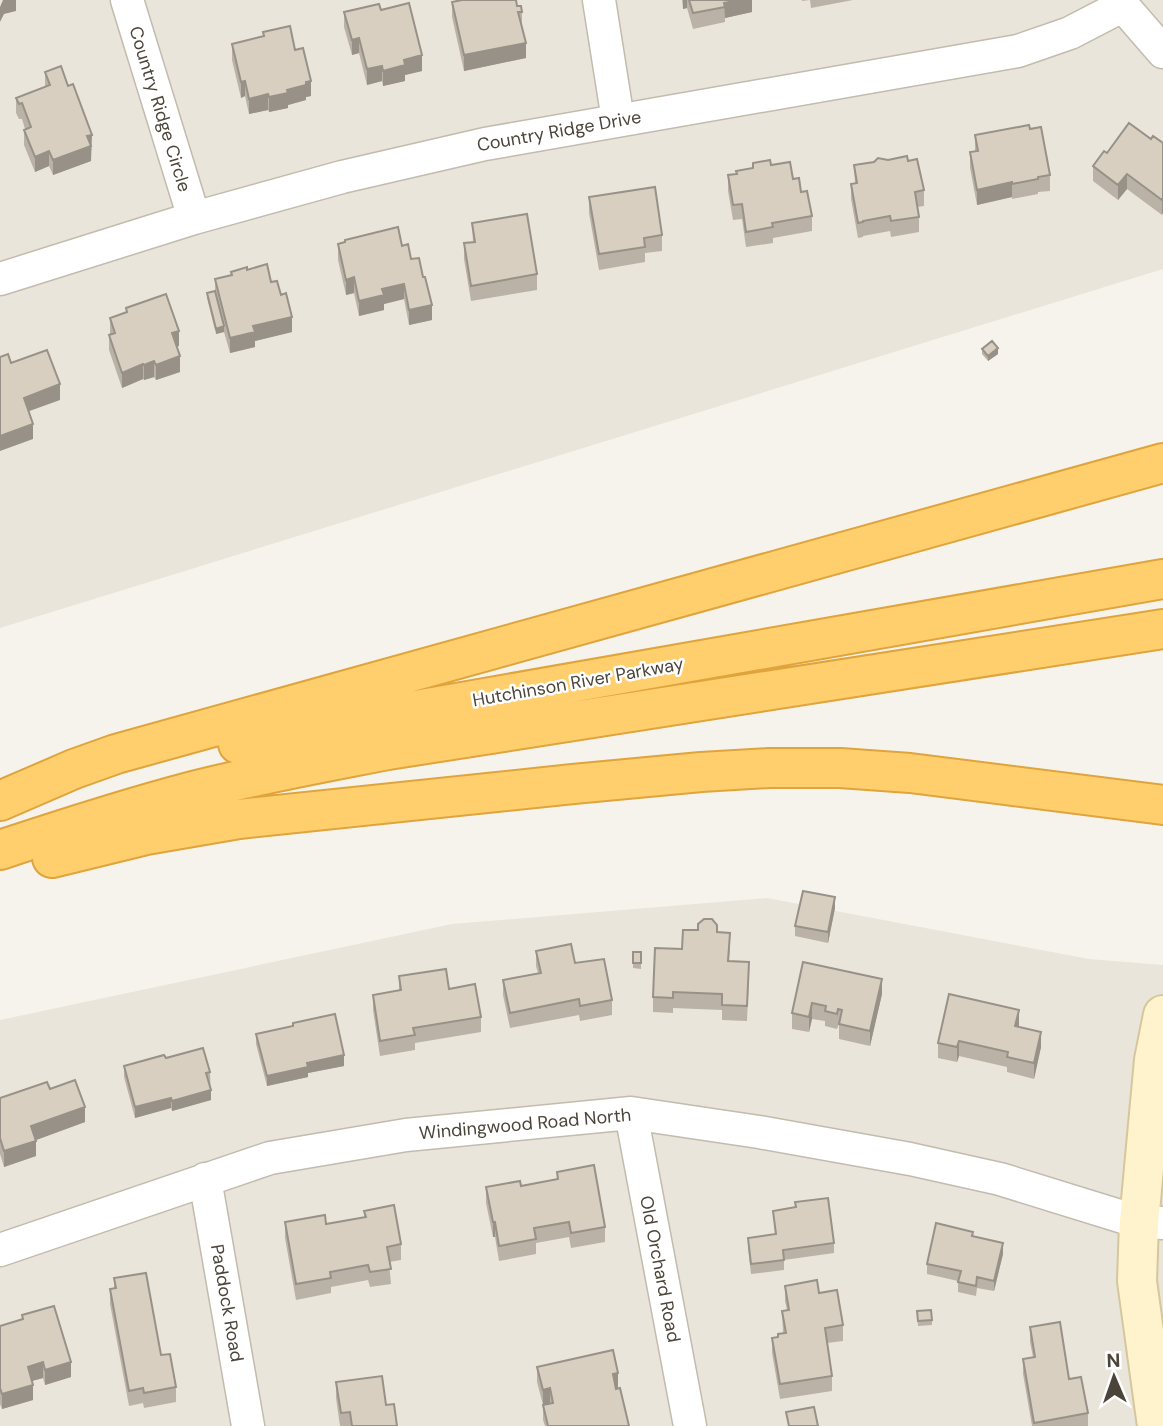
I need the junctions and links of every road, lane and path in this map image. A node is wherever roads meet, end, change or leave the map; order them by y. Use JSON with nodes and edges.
{"nodes":[{"id":1,"x":127,"y":0,"type":"edge"},
{"id":2,"x":599,"y":0,"type":"edge"},
{"id":3,"x":1120,"y":3,"type":"edge"},
{"id":4,"x":1163,"y":52,"type":"edge"},
{"id":5,"x":618,"y":120,"type":"junction"},
{"id":6,"x":194,"y":218,"type":"junction"},
{"id":7,"x":0,"y":279,"type":"edge"},
{"id":8,"x":1163,"y":463,"type":"edge"},
{"id":9,"x":1163,"y":579,"type":"edge"},
{"id":10,"x":1163,"y":629,"type":"edge"},
{"id":11,"x":0,"y":801,"type":"edge"},
{"id":12,"x":1163,"y":805,"type":"edge"},
{"id":13,"x":0,"y":813,"type":"edge"},
{"id":14,"x":0,"y":850,"type":"edge"},
{"id":15,"x":0,"y":874,"type":"edge"},
{"id":16,"x":1163,"y":1015,"type":"edge"},
{"id":17,"x":631,"y":1113,"type":"junction"},
{"id":18,"x":205,"y":1179,"type":"junction"},
{"id":19,"x":1151,"y":1223,"type":"edge"},
{"id":20,"x":0,"y":1250,"type":"edge"},
{"id":21,"x":248,"y":1426,"type":"edge"},
{"id":22,"x":690,"y":1426,"type":"edge"},
{"id":23,"x":1157,"y":1426,"type":"edge"}],
"edges":[{"from":1,"to":6,"type":"street","name":"Country Ridge Circle"},
{"from":2,"to":5,"type":"street"},
{"from":3,"to":4,"type":"street"},
{"from":3,"to":5,"type":"street","name":"Country Ridge Drive"},
{"from":5,"to":6,"type":"street","name":"Country Ridge Drive"},
{"from":6,"to":7,"type":"street","name":"Country Ridge Drive"},
{"from":8,"to":11,"type":"highway"},
{"from":9,"to":13,"type":"highway","name":"Hutchinson River Parkway"},
{"from":10,"to":14,"type":"highway","name":"Hutchinson River Parkway"},
{"from":12,"to":15,"type":"highway"},
{"from":16,"to":19,"type":"street"},
{"from":17,"to":18,"type":"street","name":"Windingwood Road North"},
{"from":17,"to":19,"type":"street","name":"Windingwood Road North"},
{"from":17,"to":22,"type":"street","name":"Old Orchard Road"},
{"from":18,"to":20,"type":"street","name":"Windingwood Road North"},
{"from":18,"to":21,"type":"street","name":"Paddock Road"},
{"from":19,"to":23,"type":"street"}]}
